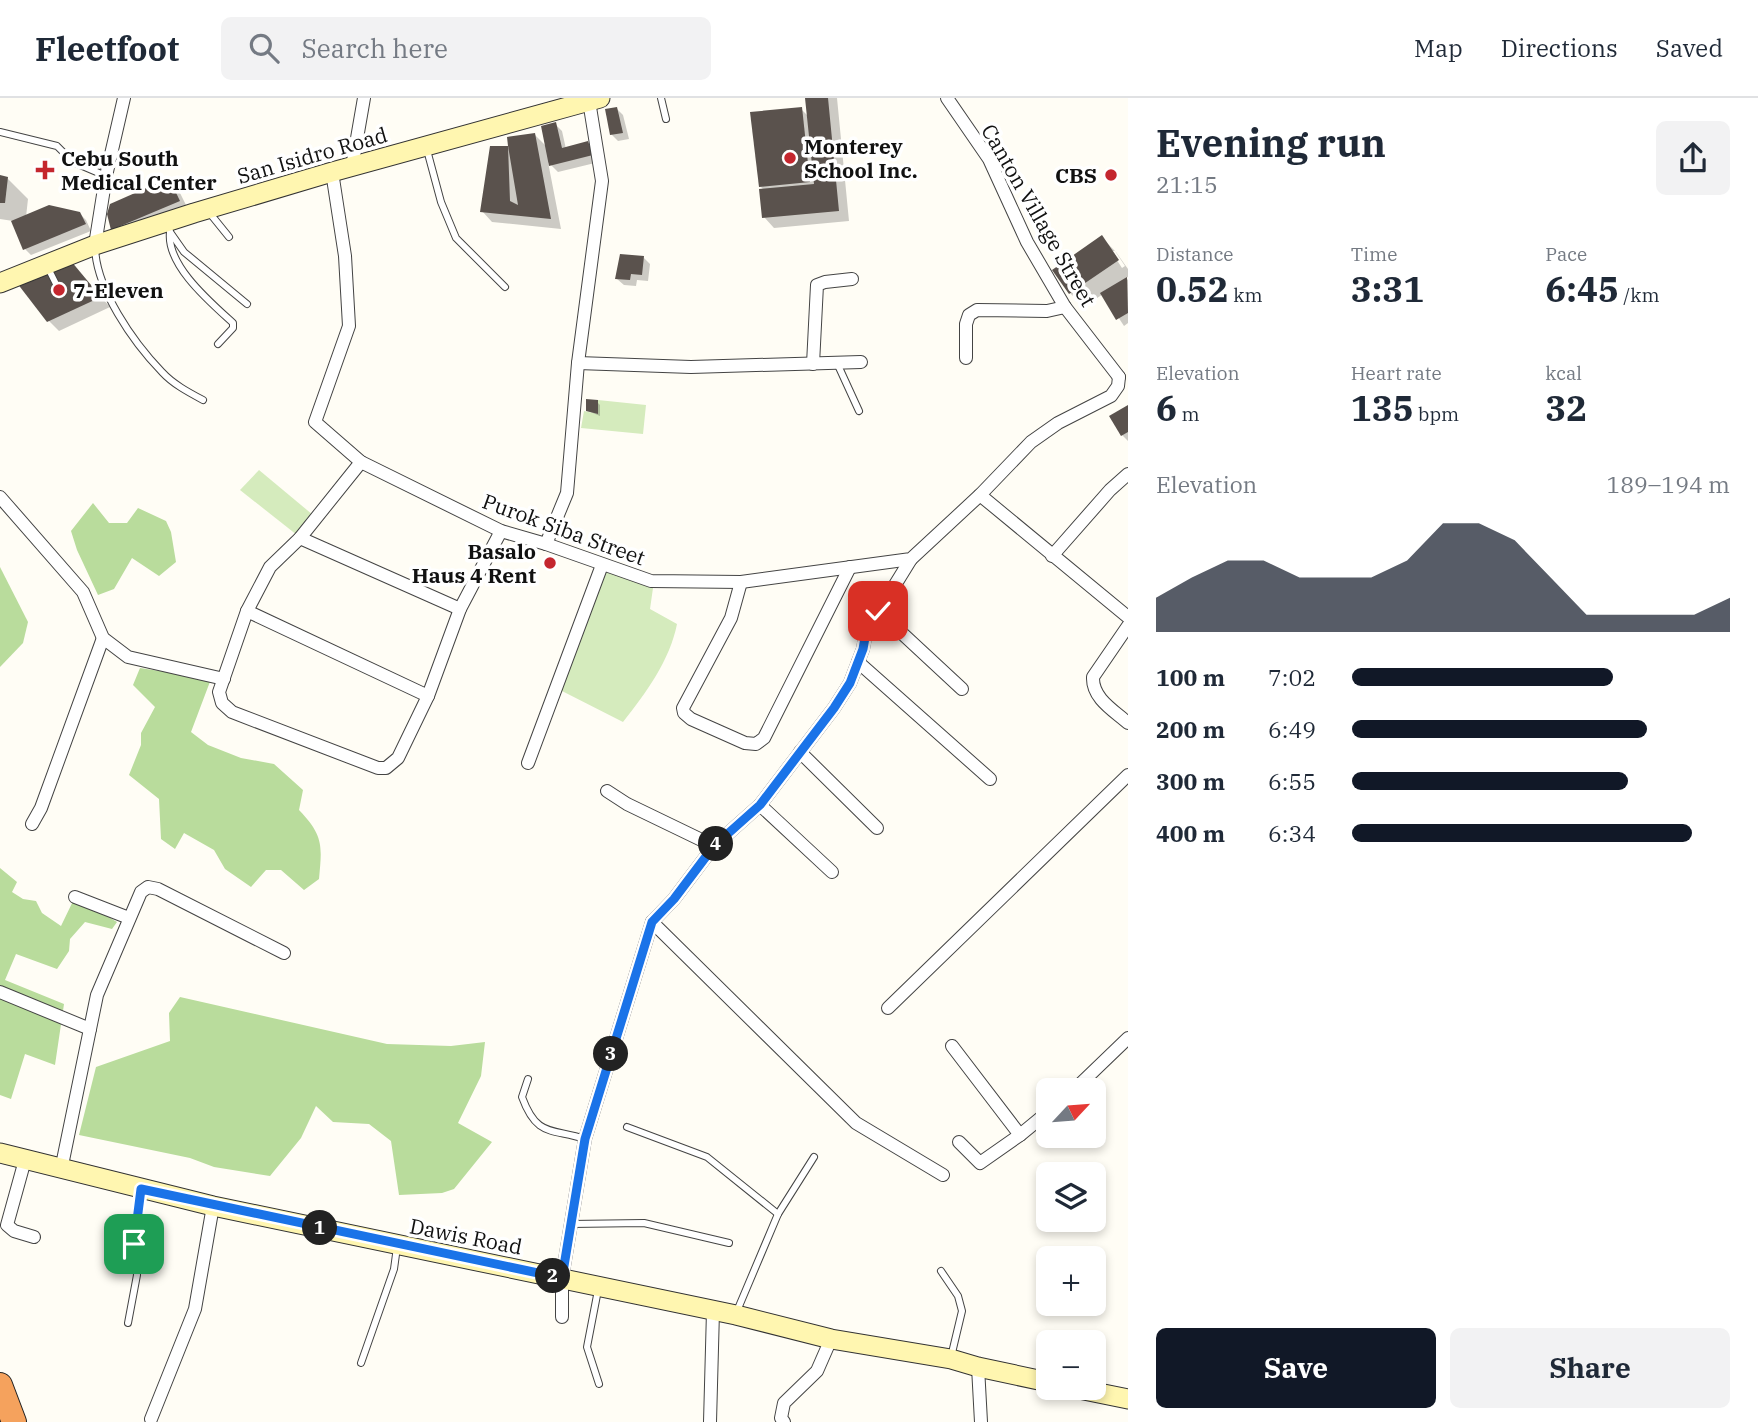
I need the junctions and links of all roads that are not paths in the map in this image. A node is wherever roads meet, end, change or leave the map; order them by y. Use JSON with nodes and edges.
{"nodes":[{"id":1,"x":124,"y":98,"type":"edge"},
{"id":2,"x":364,"y":98,"type":"edge"},
{"id":3,"x":661,"y":98,"type":"edge"},
{"id":4,"x":947,"y":98,"type":"edge"},
{"id":5,"x":595,"y":100,"type":"edge"},
{"id":6,"x":666,"y":119,"type":"dead end"},
{"id":7,"x":0,"y":132,"type":"edge"},
{"id":8,"x":426,"y":146,"type":"junction"},
{"id":9,"x":352,"y":167,"type":"junction"},
{"id":10,"x":332,"y":172,"type":"junction"},
{"id":11,"x":106,"y":176,"type":"junction"},
{"id":12,"x":206,"y":210,"type":"junction"},
{"id":13,"x":167,"y":228,"type":"junction"},
{"id":14,"x":229,"y":237,"type":"dead end"},
{"id":15,"x":95,"y":245,"type":"junction"},
{"id":16,"x":46,"y":264,"type":"junction"},
{"id":17,"x":852,"y":279,"type":"dead end"},
{"id":18,"x":0,"y":283,"type":"edge"},
{"id":19,"x":57,"y":286,"type":"dead end"},
{"id":20,"x":505,"y":287,"type":"dead end"},
{"id":21,"x":247,"y":304,"type":"dead end"},
{"id":22,"x":1065,"y":307,"type":"junction"},
{"id":23,"x":218,"y":344,"type":"dead end"},
{"id":24,"x":966,"y":358,"type":"dead end"},
{"id":25,"x":861,"y":362,"type":"dead end"},
{"id":26,"x":578,"y":363,"type":"junction"},
{"id":27,"x":837,"y":363,"type":"junction"},
{"id":28,"x":813,"y":364,"type":"junction"},
{"id":29,"x":1124,"y":376,"type":"edge"},
{"id":30,"x":202,"y":400,"type":"dead end"},
{"id":31,"x":859,"y":411,"type":"dead end"},
{"id":32,"x":361,"y":462,"type":"junction"},
{"id":33,"x":1128,"y":474,"type":"edge"},
{"id":34,"x":980,"y":495,"type":"junction"},
{"id":35,"x":0,"y":497,"type":"edge"},
{"id":36,"x":500,"y":531,"type":"junction"},
{"id":37,"x":300,"y":538,"type":"junction"},
{"id":38,"x":546,"y":544,"type":"junction"},
{"id":39,"x":1052,"y":556,"type":"junction"},
{"id":40,"x":912,"y":559,"type":"junction"},
{"id":41,"x":602,"y":565,"type":"junction"},
{"id":42,"x":850,"y":567,"type":"junction"},
{"id":43,"x":741,"y":582,"type":"junction"},
{"id":44,"x":460,"y":610,"type":"junction"},
{"id":45,"x":247,"y":611,"type":"junction"},
{"id":46,"x":878,"y":611,"type":"junction"},
{"id":47,"x":1128,"y":617,"type":"edge"},
{"id":48,"x":1128,"y":626,"type":"edge"},
{"id":49,"x":103,"y":638,"type":"junction"},
{"id":50,"x":858,"y":662,"type":"junction"},
{"id":51,"x":225,"y":679,"type":"junction"},
{"id":52,"x":962,"y":689,"type":"dead end"},
{"id":53,"x":428,"y":696,"type":"junction"},
{"id":54,"x":1128,"y":723,"type":"edge"},
{"id":55,"x":800,"y":752,"type":"junction"},
{"id":56,"x":528,"y":763,"type":"dead end"},
{"id":57,"x":1128,"y":775,"type":"edge"},
{"id":58,"x":990,"y":779,"type":"dead end"},
{"id":59,"x":607,"y":791,"type":"dead end"},
{"id":60,"x":760,"y":805,"type":"junction"},
{"id":61,"x":32,"y":824,"type":"dead end"},
{"id":62,"x":877,"y":828,"type":"dead end"},
{"id":63,"x":714,"y":846,"type":"junction"},
{"id":64,"x":832,"y":872,"type":"dead end"},
{"id":65,"x":75,"y":897,"type":"dead end"},
{"id":66,"x":129,"y":918,"type":"junction"},
{"id":67,"x":652,"y":922,"type":"junction"},
{"id":68,"x":284,"y":953,"type":"dead end"},
{"id":69,"x":0,"y":992,"type":"edge"},
{"id":70,"x":888,"y":1008,"type":"dead end"},
{"id":71,"x":90,"y":1028,"type":"junction"},
{"id":72,"x":1128,"y":1038,"type":"edge"},
{"id":73,"x":952,"y":1046,"type":"dead end"},
{"id":74,"x":1086,"y":1078,"type":"edge"},
{"id":75,"x":528,"y":1079,"type":"dead end"},
{"id":76,"x":1036,"y":1122,"type":"edge"},
{"id":77,"x":627,"y":1127,"type":"dead end"},
{"id":78,"x":1020,"y":1136,"type":"junction"},
{"id":79,"x":585,"y":1139,"type":"junction"},
{"id":80,"x":958,"y":1142,"type":"dead end"},
{"id":81,"x":0,"y":1153,"type":"edge"},
{"id":82,"x":814,"y":1157,"type":"dead end"},
{"id":83,"x":25,"y":1160,"type":"junction"},
{"id":84,"x":61,"y":1170,"type":"junction"},
{"id":85,"x":943,"y":1175,"type":"dead end"},
{"id":86,"x":141,"y":1189,"type":"junction"},
{"id":87,"x":213,"y":1206,"type":"junction"},
{"id":88,"x":778,"y":1214,"type":"junction"},
{"id":89,"x":571,"y":1224,"type":"junction"},
{"id":90,"x":34,"y":1237,"type":"dead end"},
{"id":91,"x":729,"y":1243,"type":"dead end"},
{"id":92,"x":397,"y":1245,"type":"junction"},
{"id":93,"x":941,"y":1271,"type":"dead end"},
{"id":94,"x":562,"y":1278,"type":"junction"},
{"id":95,"x":599,"y":1286,"type":"junction"},
{"id":96,"x":713,"y":1311,"type":"junction"},
{"id":97,"x":736,"y":1315,"type":"junction"},
{"id":98,"x":562,"y":1317,"type":"dead end"},
{"id":99,"x":128,"y":1323,"type":"dead end"},
{"id":100,"x":831,"y":1339,"type":"junction"},
{"id":101,"x":951,"y":1359,"type":"junction"},
{"id":102,"x":361,"y":1363,"type":"dead end"},
{"id":103,"x":978,"y":1367,"type":"junction"},
{"id":104,"x":1036,"y":1379,"type":"edge"},
{"id":105,"x":598,"y":1384,"type":"dead end"},
{"id":106,"x":0,"y":1385,"type":"edge"},
{"id":107,"x":1106,"y":1395,"type":"edge"},
{"id":108,"x":1128,"y":1399,"type":"edge"},
{"id":109,"x":151,"y":1419,"type":"dead end"},
{"id":110,"x":14,"y":1422,"type":"edge"},
{"id":111,"x":710,"y":1422,"type":"edge"},
{"id":112,"x":783,"y":1422,"type":"edge"},
{"id":113,"x":981,"y":1422,"type":"edge"}],
"edges":[{"from":1,"to":11,"type":"street"},
{"from":2,"to":9,"type":"street"},
{"from":3,"to":6,"type":"lane"},
{"from":4,"to":22,"type":"street","name":"Canton Village Street"},
{"from":5,"to":8,"type":"street","name":"San Isidro Road"},
{"from":5,"to":26,"type":"street"},
{"from":7,"to":11,"type":"lane"},
{"from":8,"to":9,"type":"street","name":"San Isidro Road"},
{"from":8,"to":20,"type":"lane"},
{"from":9,"to":10,"type":"street","name":"San Isidro Road"},
{"from":10,"to":12,"type":"street","name":"San Isidro Road"},
{"from":10,"to":32,"type":"street","name":"Purok Siba Street"},
{"from":11,"to":15,"type":"street"},
{"from":12,"to":13,"type":"street","name":"San Isidro Road"},
{"from":12,"to":14,"type":"lane"},
{"from":13,"to":15,"type":"street","name":"San Isidro Road"},
{"from":13,"to":21,"type":"lane"},
{"from":13,"to":23,"type":"lane"},
{"from":15,"to":16,"type":"street","name":"San Isidro Road"},
{"from":15,"to":30,"type":"lane"},
{"from":16,"to":18,"type":"street","name":"San Isidro Road"},
{"from":16,"to":19,"type":"lane"},
{"from":17,"to":28,"type":"street"},
{"from":22,"to":24,"type":"street"},
{"from":22,"to":29,"type":"street","name":"Canton Village Street"},
{"from":25,"to":27,"type":"street"},
{"from":26,"to":28,"type":"street"},
{"from":26,"to":38,"type":"street"},
{"from":27,"to":28,"type":"street"},
{"from":27,"to":31,"type":"lane"},
{"from":29,"to":34,"type":"street"},
{"from":32,"to":36,"type":"street","name":"Purok Siba Street"},
{"from":32,"to":37,"type":"street"},
{"from":33,"to":39,"type":"street"},
{"from":34,"to":39,"type":"street"},
{"from":34,"to":40,"type":"street"},
{"from":35,"to":49,"type":"street"},
{"from":36,"to":38,"type":"street","name":"Purok Siba Street"},
{"from":36,"to":44,"type":"street"},
{"from":37,"to":44,"type":"street"},
{"from":37,"to":45,"type":"street"},
{"from":38,"to":41,"type":"street","name":"Purok Siba Street"},
{"from":39,"to":47,"type":"street"},
{"from":40,"to":42,"type":"street","name":"Purok Siba Street"},
{"from":40,"to":46,"type":"street"},
{"from":41,"to":43,"type":"street","name":"Purok Siba Street"},
{"from":41,"to":56,"type":"street"},
{"from":42,"to":43,"type":"street","name":"Purok Siba Street"},
{"from":42,"to":43,"type":"street"},
{"from":44,"to":53,"type":"street"},
{"from":45,"to":51,"type":"street"},
{"from":45,"to":53,"type":"street"},
{"from":46,"to":50,"type":"street"},
{"from":46,"to":52,"type":"street"},
{"from":48,"to":54,"type":"street"},
{"from":49,"to":51,"type":"street"},
{"from":49,"to":61,"type":"street"},
{"from":50,"to":55,"type":"street"},
{"from":50,"to":58,"type":"street"},
{"from":51,"to":53,"type":"street"},
{"from":55,"to":60,"type":"street"},
{"from":55,"to":62,"type":"street"},
{"from":57,"to":70,"type":"street"},
{"from":59,"to":63,"type":"street"},
{"from":60,"to":63,"type":"street"},
{"from":60,"to":64,"type":"street"},
{"from":63,"to":67,"type":"street"},
{"from":65,"to":66,"type":"street"},
{"from":66,"to":68,"type":"street"},
{"from":66,"to":71,"type":"street"},
{"from":67,"to":79,"type":"street"},
{"from":67,"to":85,"type":"street"},
{"from":69,"to":71,"type":"street"},
{"from":71,"to":84,"type":"street"},
{"from":72,"to":74,"type":"street"},
{"from":73,"to":78,"type":"street"},
{"from":75,"to":79,"type":"lane"},
{"from":76,"to":78,"type":"street"},
{"from":77,"to":88,"type":"lane"},
{"from":78,"to":80,"type":"street"},
{"from":79,"to":89,"type":"street"},
{"from":81,"to":83,"type":"street","name":"Dawis Road"},
{"from":82,"to":88,"type":"lane"},
{"from":83,"to":84,"type":"street","name":"Dawis Road"},
{"from":83,"to":90,"type":"street"},
{"from":84,"to":86,"type":"street","name":"Dawis Road"},
{"from":86,"to":87,"type":"street","name":"Dawis Road"},
{"from":86,"to":99,"type":"lane"},
{"from":87,"to":92,"type":"street","name":"Dawis Road"},
{"from":87,"to":109,"type":"street"},
{"from":88,"to":97,"type":"lane"},
{"from":89,"to":91,"type":"lane"},
{"from":89,"to":94,"type":"street"},
{"from":92,"to":94,"type":"street","name":"Dawis Road"},
{"from":92,"to":102,"type":"lane"},
{"from":93,"to":101,"type":"lane"},
{"from":94,"to":95,"type":"street","name":"Dawis Road"},
{"from":94,"to":98,"type":"street"},
{"from":95,"to":96,"type":"street","name":"Dawis Road"},
{"from":95,"to":105,"type":"lane"},
{"from":96,"to":97,"type":"street","name":"Dawis Road"},
{"from":96,"to":111,"type":"street"},
{"from":97,"to":100,"type":"street","name":"Dawis Road"},
{"from":100,"to":101,"type":"street","name":"Dawis Road"},
{"from":100,"to":112,"type":"street"},
{"from":101,"to":103,"type":"street","name":"Dawis Road"},
{"from":103,"to":104,"type":"street","name":"Dawis Road"},
{"from":103,"to":113,"type":"street"},
{"from":106,"to":110,"type":"highway"},
{"from":107,"to":108,"type":"street"}]}
